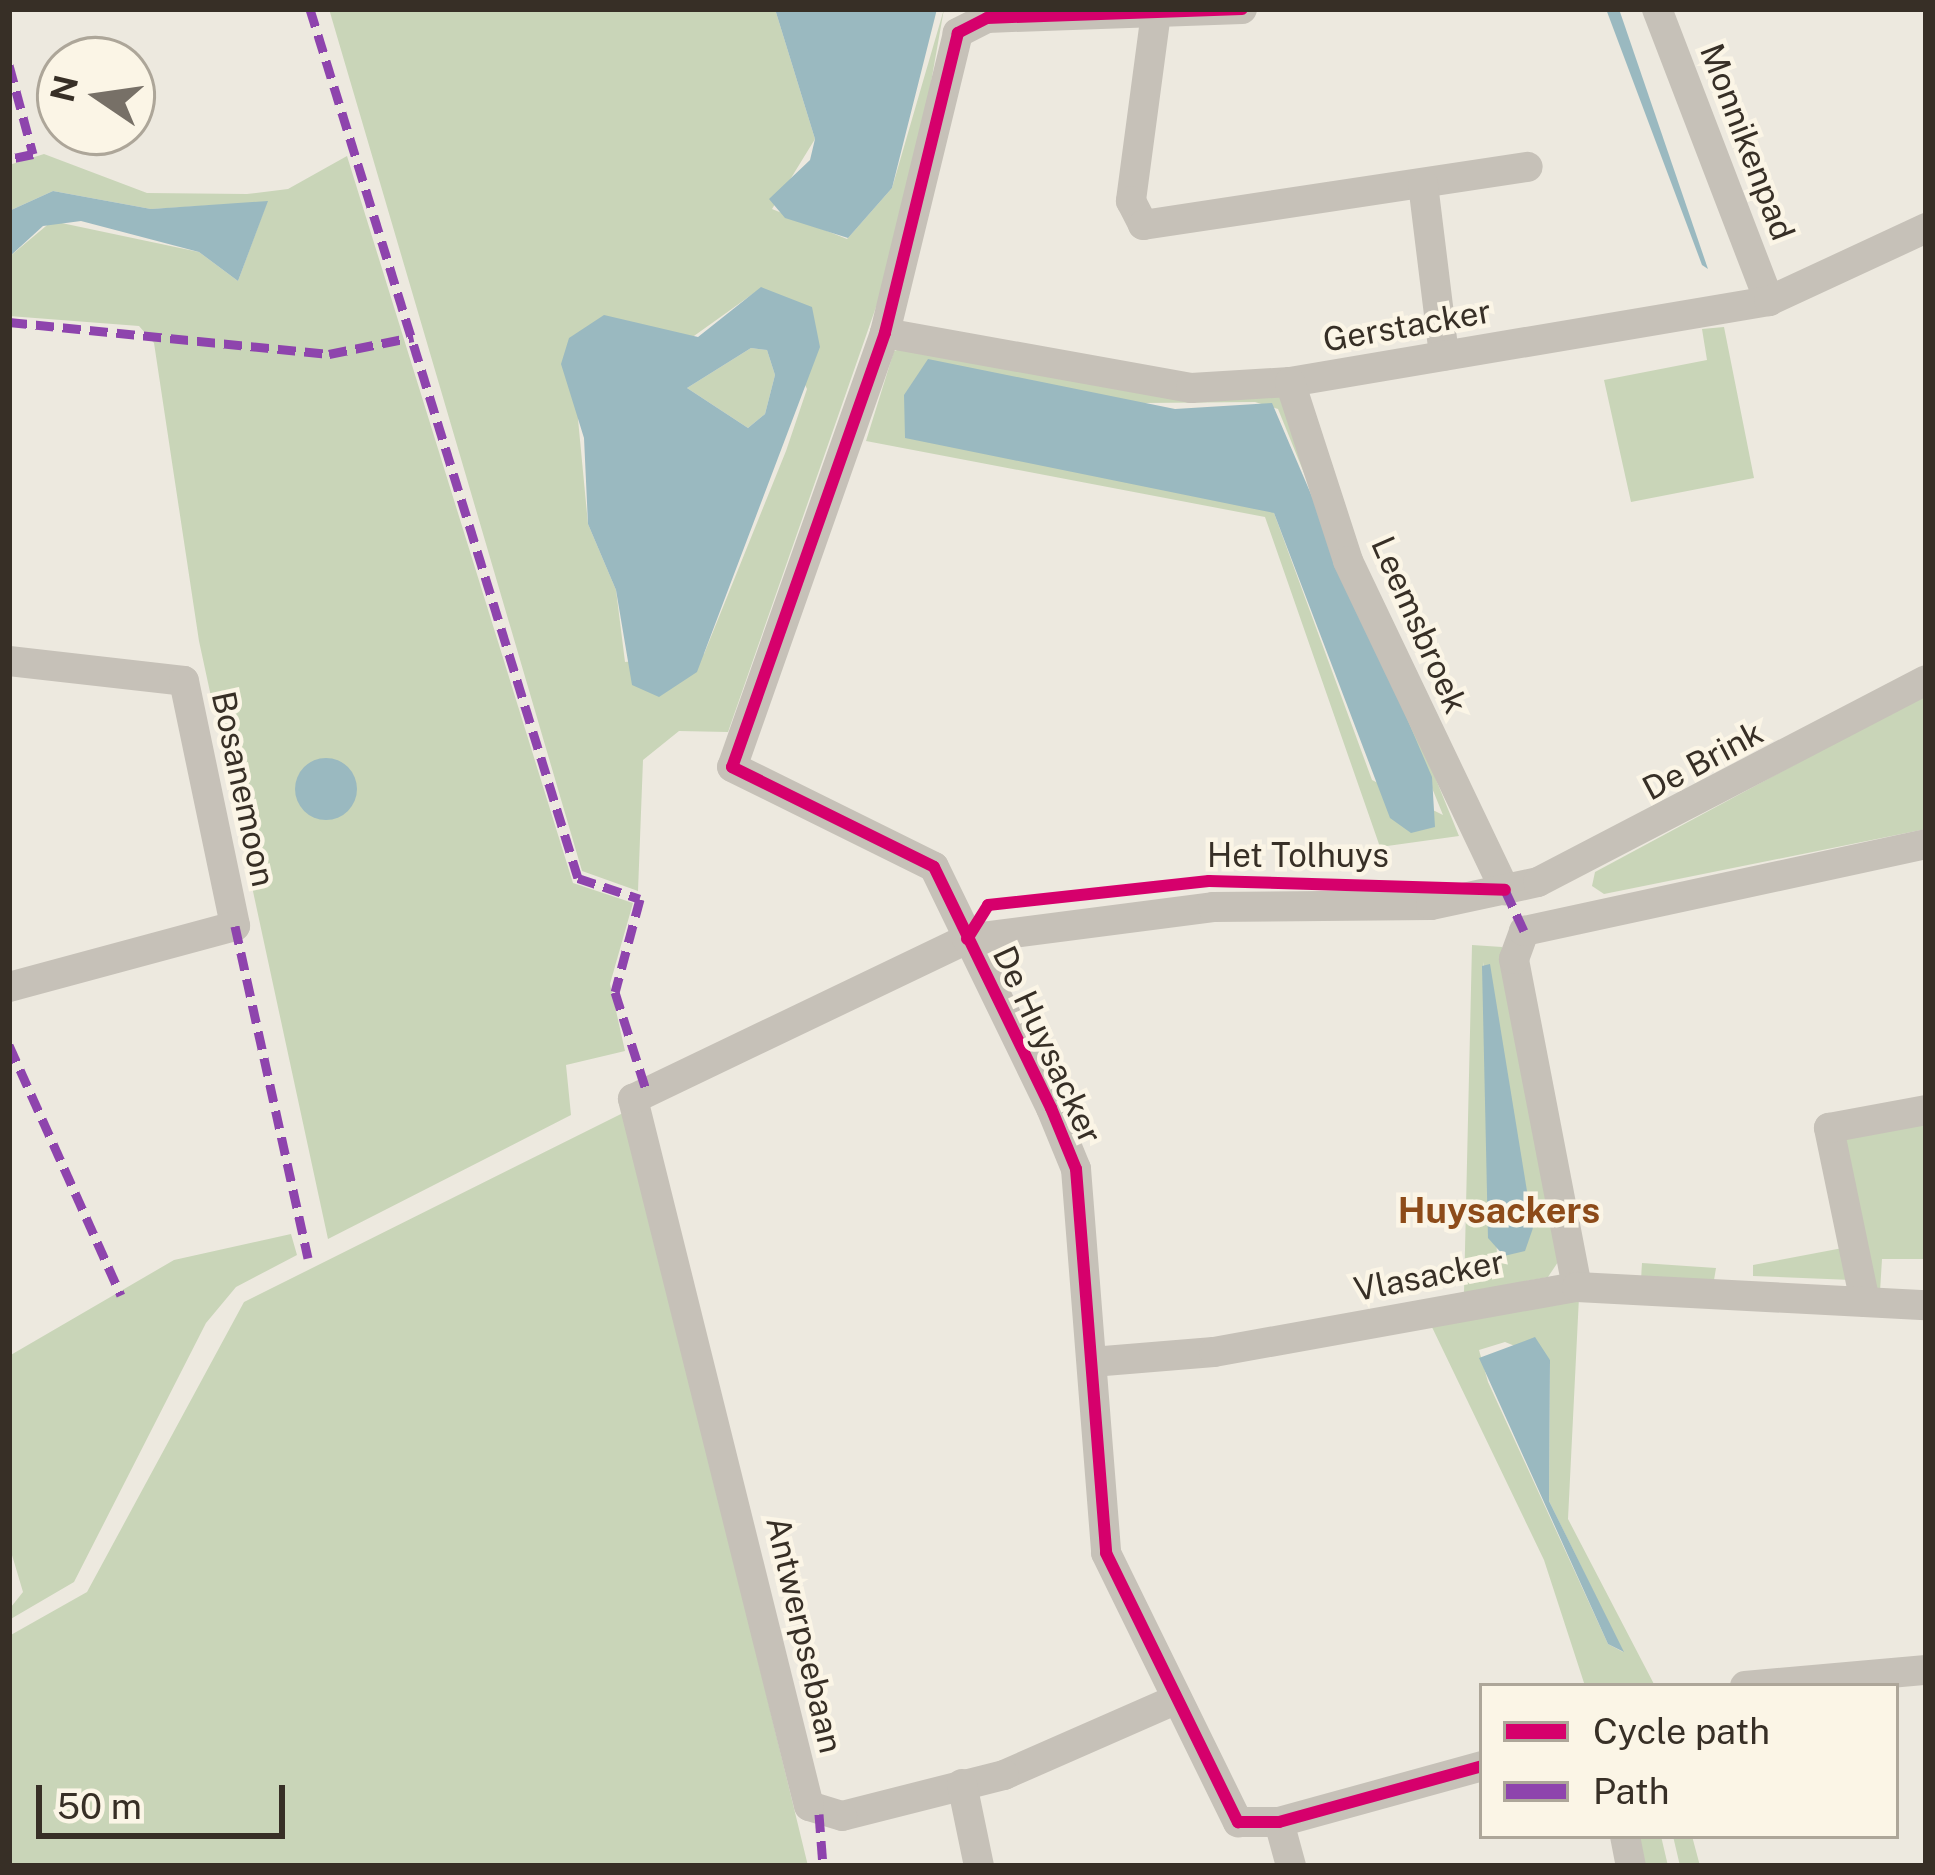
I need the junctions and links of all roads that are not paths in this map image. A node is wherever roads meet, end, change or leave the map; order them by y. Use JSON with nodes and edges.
{"nodes":[{"id":1,"x":1242,"y":9,"type":"edge"},
{"id":2,"x":1657,"y":9,"type":"edge"},
{"id":3,"x":1156,"y":13,"type":"junction"},
{"id":4,"x":1528,"y":167,"type":"dead end"},
{"id":5,"x":1423,"y":184,"type":"junction"},
{"id":6,"x":1926,"y":227,"type":"edge"},
{"id":7,"x":1769,"y":302,"type":"junction"},
{"id":8,"x":885,"y":333,"type":"junction"},
{"id":9,"x":1444,"y":356,"type":"junction"},
{"id":10,"x":1290,"y":382,"type":"junction"},
{"id":11,"x":9,"y":661,"type":"edge"},
{"id":12,"x":1926,"y":680,"type":"edge"},
{"id":13,"x":1926,"y":844,"type":"edge"},
{"id":14,"x":1505,"y":890,"type":"junction"},
{"id":15,"x":968,"y":939,"type":"junction"},
{"id":16,"x":9,"y":987,"type":"edge"},
{"id":17,"x":633,"y":1099,"type":"joint"},
{"id":18,"x":1926,"y":1111,"type":"edge"},
{"id":19,"x":1577,"y":1287,"type":"junction"},
{"id":20,"x":1865,"y":1302,"type":"junction"},
{"id":21,"x":1926,"y":1304,"type":"edge"},
{"id":22,"x":1092,"y":1362,"type":"junction"},
{"id":23,"x":1926,"y":1670,"type":"edge"},
{"id":24,"x":1779,"y":1683,"type":"edge"},
{"id":25,"x":1177,"y":1699,"type":"junction"},
{"id":26,"x":1479,"y":1767,"type":"edge"},
{"id":27,"x":962,"y":1784,"type":"junction"},
{"id":28,"x":1280,"y":1822,"type":"junction"},
{"id":29,"x":979,"y":1866,"type":"edge"},
{"id":30,"x":1291,"y":1866,"type":"edge"}],
"edges":[{"from":1,"to":3,"type":"street","name":"De Huysacker"},
{"from":2,"to":7,"type":"street","name":"Monnikenpad"},
{"from":3,"to":5,"type":"street"},
{"from":3,"to":8,"type":"street","name":"De Huysacker"},
{"from":4,"to":5,"type":"street"},
{"from":5,"to":9,"type":"street"},
{"from":6,"to":7,"type":"street","name":"Gerstacker"},
{"from":7,"to":9,"type":"street","name":"Gerstacker"},
{"from":8,"to":10,"type":"street","name":"Gerstacker"},
{"from":8,"to":15,"type":"street","name":"De Huysacker"},
{"from":9,"to":10,"type":"street","name":"Gerstacker"},
{"from":10,"to":14,"type":"street","name":"Leemsbroek"},
{"from":11,"to":16,"type":"street","name":"Bosanemoon"},
{"from":12,"to":14,"type":"street","name":"De Brink"},
{"from":13,"to":19,"type":"street"},
{"from":14,"to":15,"type":"street","name":"Het Tolhuys"},
{"from":15,"to":17,"type":"street","name":"Het Tolhuys"},
{"from":15,"to":22,"type":"street","name":"De Huysacker"},
{"from":17,"to":27,"type":"street","name":"Antwerpsebaan"},
{"from":18,"to":20,"type":"street"},
{"from":19,"to":20,"type":"street","name":"Vlasacker"},
{"from":19,"to":22,"type":"street","name":"Vlasacker"},
{"from":20,"to":21,"type":"street","name":"Vlasacker"},
{"from":22,"to":25,"type":"street","name":"De Huysacker"},
{"from":23,"to":24,"type":"street"},
{"from":25,"to":27,"type":"street","name":"Antwerpsebaan"},
{"from":25,"to":28,"type":"street","name":"De Huysacker"},
{"from":26,"to":28,"type":"street"},
{"from":27,"to":29,"type":"street"},
{"from":28,"to":30,"type":"street"}]}
